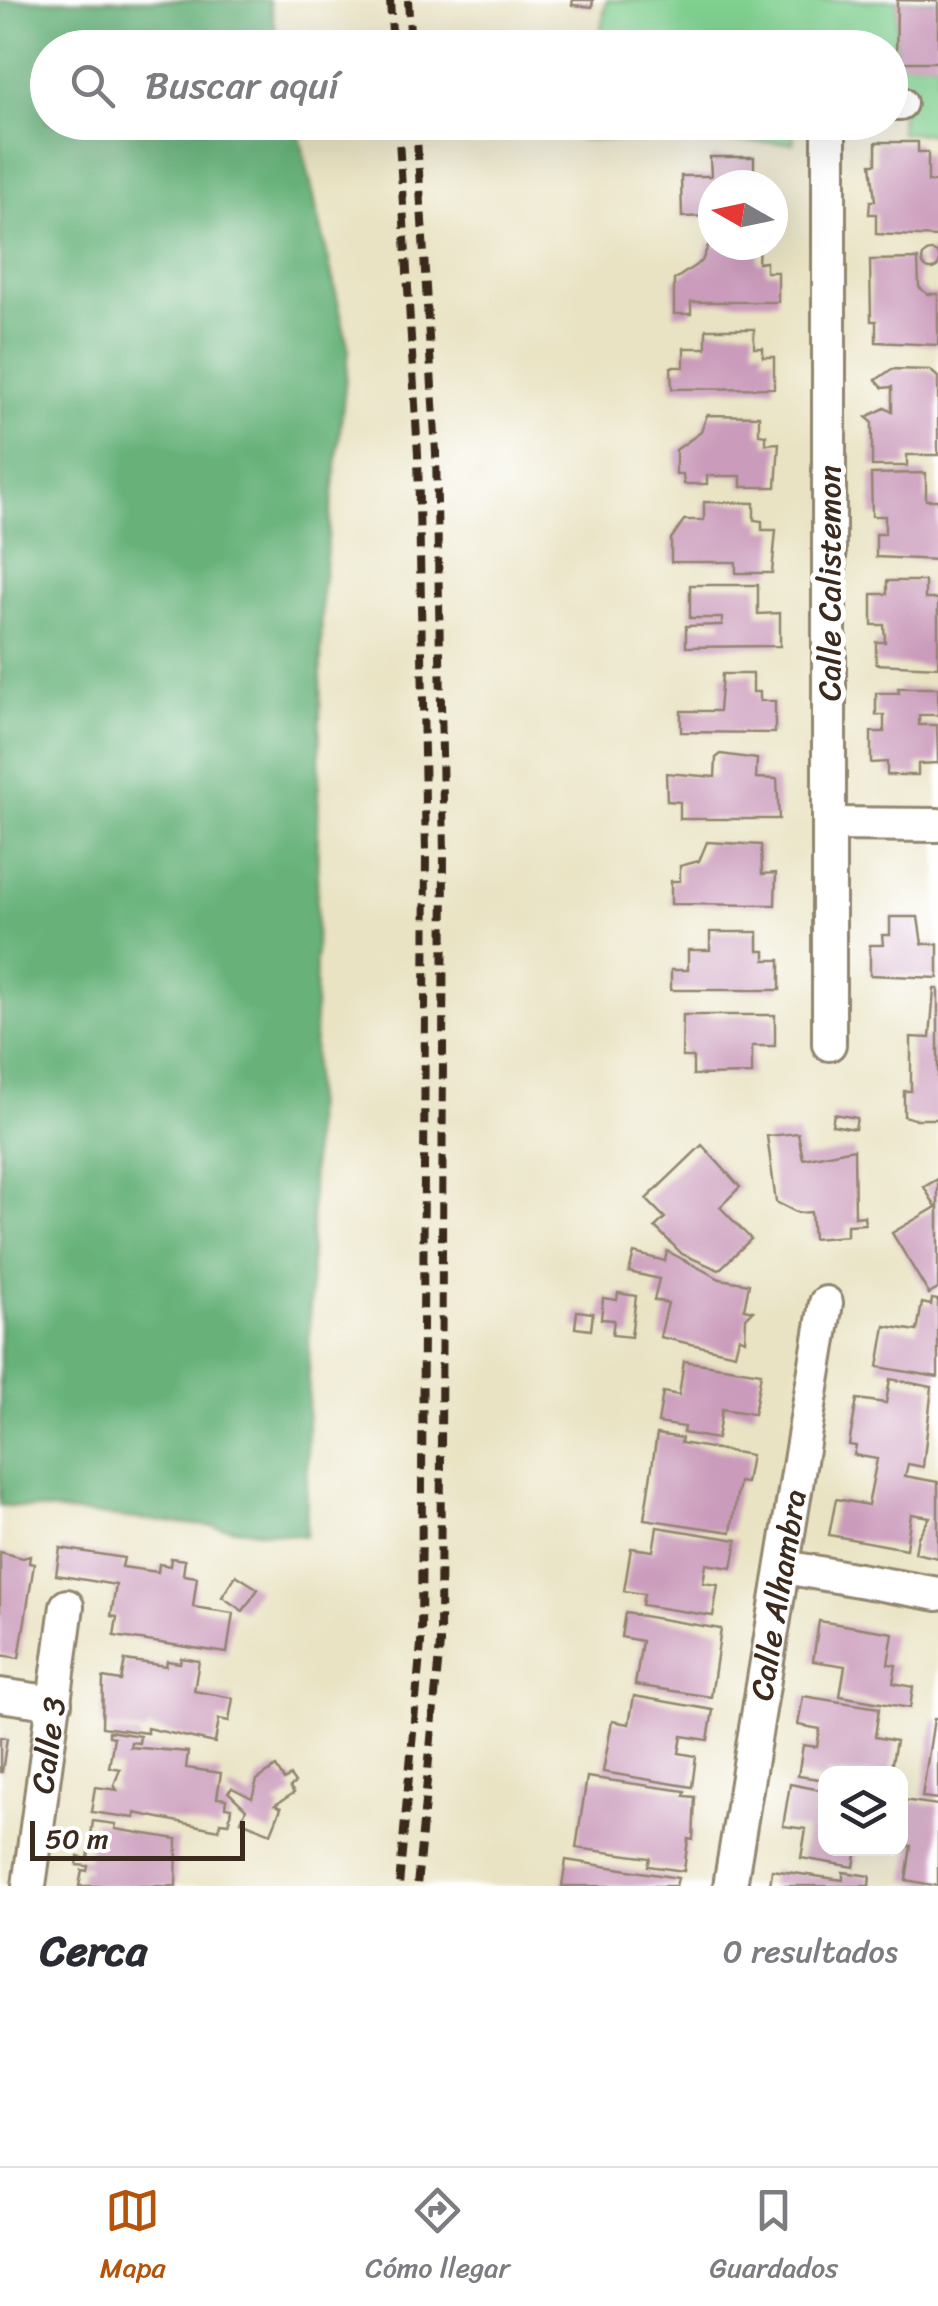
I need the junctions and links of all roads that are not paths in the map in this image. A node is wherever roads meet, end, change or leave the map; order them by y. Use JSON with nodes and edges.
{"nodes":[{"id":1,"x":829,"y":140,"type":"edge"},
{"id":2,"x":829,"y":824,"type":"junction"},
{"id":3,"x":938,"y":825,"type":"edge"},
{"id":4,"x":828,"y":1044,"type":"dead end"},
{"id":5,"x":826,"y":1303,"type":"dead end"},
{"id":6,"x":785,"y":1567,"type":"junction"},
{"id":7,"x":938,"y":1594,"type":"edge"},
{"id":8,"x":67,"y":1606,"type":"dead end"},
{"id":9,"x":0,"y":1695,"type":"edge"},
{"id":10,"x":55,"y":1703,"type":"junction"},
{"id":11,"x":29,"y":1886,"type":"edge"},
{"id":12,"x":730,"y":1886,"type":"edge"}],
"edges":[{"from":1,"to":2,"type":"street","name":"Calle Calistemon"},
{"from":2,"to":3,"type":"street"},
{"from":2,"to":4,"type":"street","name":"Calle Calistemon"},
{"from":5,"to":6,"type":"street","name":"Calle Alhambra"},
{"from":6,"to":7,"type":"street"},
{"from":6,"to":12,"type":"street","name":"Calle Alhambra"},
{"from":8,"to":10,"type":"street","name":"Calle 3"},
{"from":9,"to":10,"type":"street"},
{"from":10,"to":11,"type":"street","name":"Calle 3"}]}
